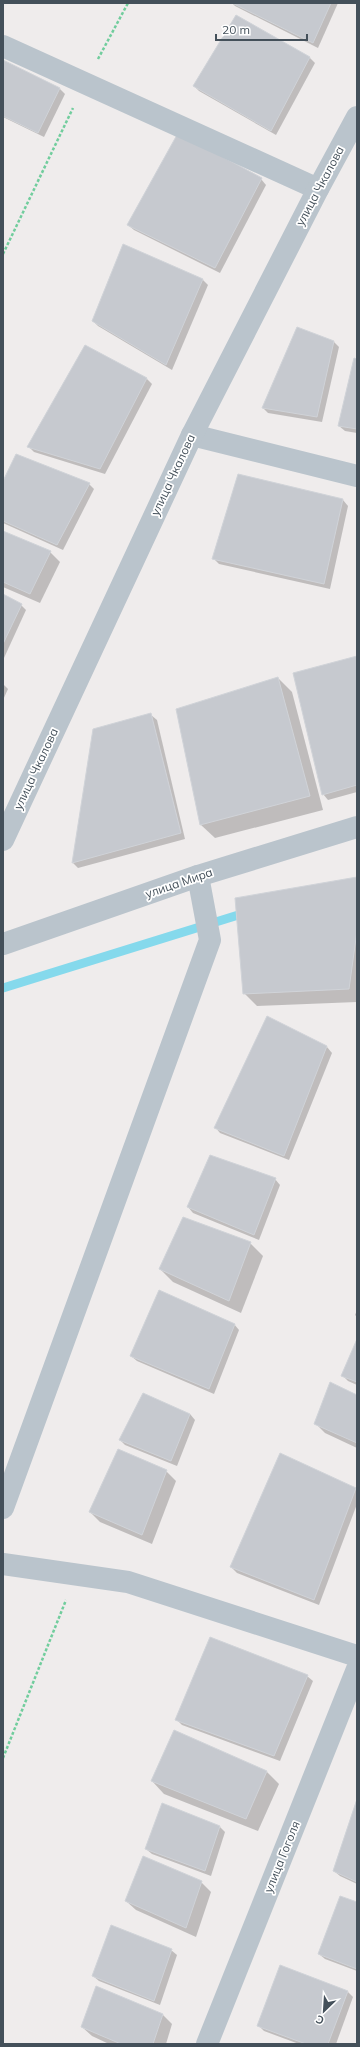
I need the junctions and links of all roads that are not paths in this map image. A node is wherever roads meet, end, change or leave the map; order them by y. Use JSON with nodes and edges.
{"nodes":[{"id":1,"x":3,"y":46,"type":"edge"},
{"id":2,"x":357,"y":117,"type":"edge"},
{"id":3,"x":318,"y":189,"type":"junction"},
{"id":4,"x":192,"y":434,"type":"junction"},
{"id":5,"x":357,"y":476,"type":"edge"},
{"id":6,"x":357,"y":827,"type":"edge"},
{"id":7,"x":3,"y":840,"type":"edge"},
{"id":8,"x":198,"y":876,"type":"junction"},
{"id":9,"x":3,"y":944,"type":"edge"},
{"id":10,"x":3,"y":1508,"type":"edge"},
{"id":11,"x":3,"y":1564,"type":"edge"},
{"id":12,"x":357,"y":1656,"type":"edge"},
{"id":13,"x":357,"y":1669,"type":"edge"},
{"id":14,"x":207,"y":2044,"type":"edge"}],
"edges":[{"from":1,"to":3,"type":"street"},
{"from":2,"to":3,"type":"street","name":"улица Чкалова"},
{"from":3,"to":4,"type":"street","name":"улица Чкалова"},
{"from":4,"to":5,"type":"street"},
{"from":4,"to":7,"type":"street","name":"улица Чкалова"},
{"from":6,"to":8,"type":"street","name":"улица Мира"},
{"from":8,"to":9,"type":"street","name":"улица Мира"},
{"from":8,"to":10,"type":"street"},
{"from":11,"to":12,"type":"street"},
{"from":13,"to":14,"type":"street","name":"улица Гоголя"}]}
